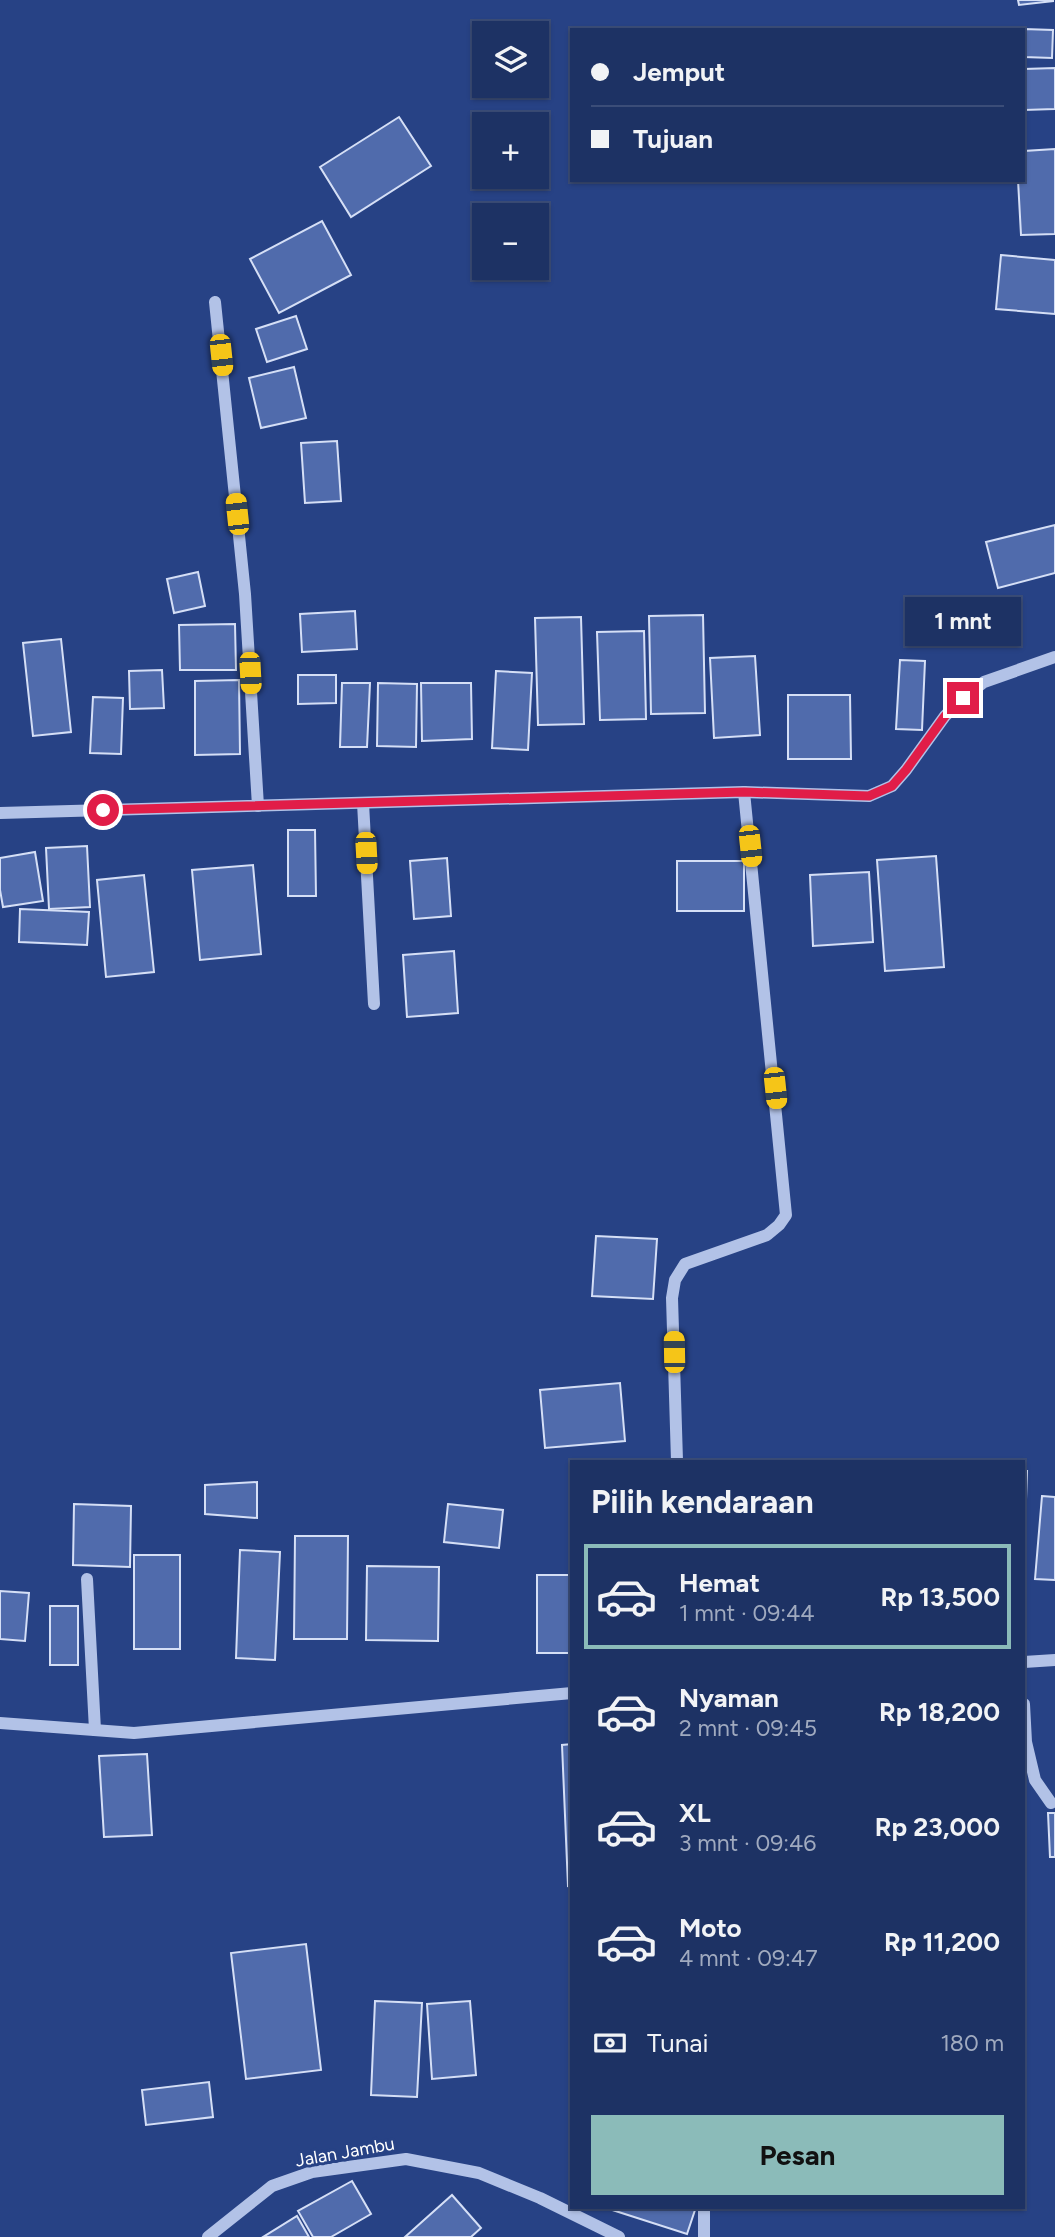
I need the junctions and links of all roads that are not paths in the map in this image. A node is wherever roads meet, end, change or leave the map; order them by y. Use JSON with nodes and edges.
{"nodes":[{"id":1,"x":215,"y":302,"type":"dead end"},
{"id":2,"x":1055,"y":657,"type":"edge"},
{"id":3,"x":744,"y":792,"type":"junction"},
{"id":4,"x":363,"y":803,"type":"junction"},
{"id":5,"x":258,"y":806,"type":"junction"},
{"id":6,"x":0,"y":813,"type":"edge"},
{"id":7,"x":374,"y":1004,"type":"dead end"},
{"id":8,"x":677,"y":1460,"type":"edge"},
{"id":9,"x":87,"y":1578,"type":"dead end"},
{"id":10,"x":1055,"y":1660,"type":"edge"},
{"id":11,"x":1025,"y":1662,"type":"edge"},
{"id":12,"x":570,"y":1693,"type":"edge"},
{"id":13,"x":0,"y":1723,"type":"edge"},
{"id":14,"x":1025,"y":1723,"type":"edge"},
{"id":15,"x":95,"y":1730,"type":"junction"},
{"id":16,"x":1051,"y":1803,"type":"dead end"},
{"id":17,"x":704,"y":2209,"type":"edge"},
{"id":18,"x":208,"y":2237,"type":"edge"},
{"id":19,"x":619,"y":2237,"type":"edge"},
{"id":20,"x":704,"y":2237,"type":"edge"}],
"edges":[{"from":1,"to":5,"type":"street"},
{"from":2,"to":3,"type":"street"},
{"from":3,"to":4,"type":"street"},
{"from":3,"to":8,"type":"street"},
{"from":4,"to":5,"type":"street"},
{"from":4,"to":7,"type":"street"},
{"from":5,"to":6,"type":"street"},
{"from":9,"to":15,"type":"street"},
{"from":10,"to":11,"type":"street"},
{"from":12,"to":15,"type":"street"},
{"from":13,"to":15,"type":"street"},
{"from":14,"to":16,"type":"street"},
{"from":17,"to":20,"type":"street"},
{"from":18,"to":19,"type":"street","name":"Jalan Jambu"}]}
